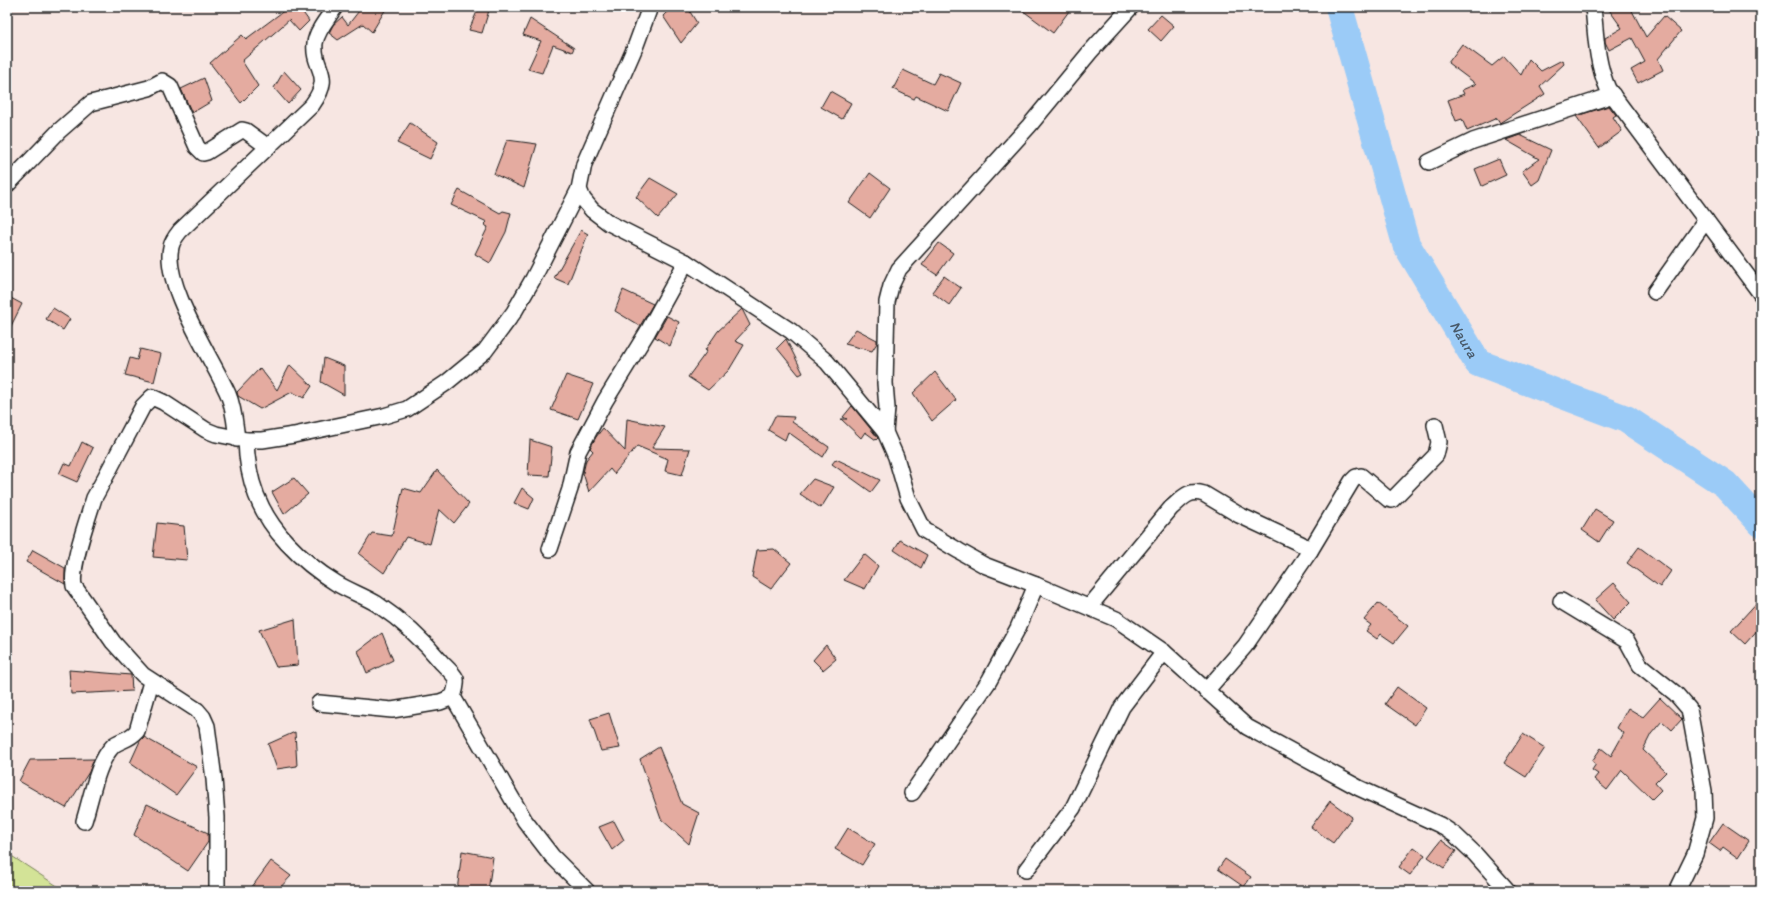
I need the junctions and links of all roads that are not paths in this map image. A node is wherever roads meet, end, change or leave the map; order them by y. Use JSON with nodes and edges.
{"nodes":[{"id":1,"x":335,"y":7,"type":"edge"},
{"id":2,"x":650,"y":7,"type":"edge"},
{"id":3,"x":1130,"y":7,"type":"edge"},
{"id":4,"x":1593,"y":7,"type":"edge"},
{"id":5,"x":1613,"y":95,"type":"junction"},
{"id":6,"x":268,"y":147,"type":"junction"},
{"id":7,"x":1429,"y":162,"type":"dead end"},
{"id":8,"x":7,"y":186,"type":"edge"},
{"id":9,"x":579,"y":189,"type":"junction"},
{"id":10,"x":1706,"y":220,"type":"junction"},
{"id":11,"x":686,"y":262,"type":"junction"},
{"id":12,"x":1655,"y":292,"type":"dead end"},
{"id":13,"x":1761,"y":294,"type":"edge"},
{"id":14,"x":1435,"y":425,"type":"dead end"},
{"id":15,"x":885,"y":432,"type":"junction"},
{"id":16,"x":241,"y":440,"type":"junction"},
{"id":17,"x":550,"y":549,"type":"dead end"},
{"id":18,"x":1310,"y":551,"type":"junction"},
{"id":19,"x":1036,"y":585,"type":"junction"},
{"id":20,"x":1561,"y":601,"type":"dead end"},
{"id":21,"x":1089,"y":607,"type":"junction"},
{"id":22,"x":1164,"y":652,"type":"junction"},
{"id":23,"x":151,"y":682,"type":"junction"},
{"id":24,"x":1206,"y":691,"type":"junction"},
{"id":25,"x":453,"y":697,"type":"junction"},
{"id":26,"x":320,"y":703,"type":"dead end"},
{"id":27,"x":912,"y":793,"type":"dead end"},
{"id":28,"x":84,"y":821,"type":"dead end"},
{"id":29,"x":1026,"y":870,"type":"dead end"},
{"id":30,"x":217,"y":891,"type":"edge"},
{"id":31,"x":587,"y":891,"type":"edge"},
{"id":32,"x":1508,"y":891,"type":"edge"},
{"id":33,"x":1677,"y":891,"type":"edge"}],
"edges":[{"from":1,"to":6,"type":"street"},
{"from":2,"to":9,"type":"street"},
{"from":3,"to":15,"type":"street"},
{"from":4,"to":5,"type":"street"},
{"from":5,"to":7,"type":"street"},
{"from":5,"to":10,"type":"street"},
{"from":6,"to":8,"type":"street"},
{"from":6,"to":16,"type":"street"},
{"from":9,"to":11,"type":"street"},
{"from":9,"to":16,"type":"street"},
{"from":10,"to":12,"type":"street"},
{"from":10,"to":13,"type":"street"},
{"from":11,"to":15,"type":"street"},
{"from":11,"to":17,"type":"street"},
{"from":14,"to":18,"type":"street"},
{"from":15,"to":19,"type":"street"},
{"from":16,"to":23,"type":"street"},
{"from":16,"to":25,"type":"street"},
{"from":18,"to":21,"type":"street"},
{"from":18,"to":24,"type":"street"},
{"from":19,"to":21,"type":"street"},
{"from":19,"to":27,"type":"street"},
{"from":20,"to":33,"type":"street"},
{"from":21,"to":22,"type":"street"},
{"from":22,"to":24,"type":"street"},
{"from":22,"to":29,"type":"street"},
{"from":23,"to":28,"type":"street"},
{"from":23,"to":30,"type":"street"},
{"from":24,"to":32,"type":"street"},
{"from":25,"to":26,"type":"street"},
{"from":25,"to":31,"type":"street"}]}
